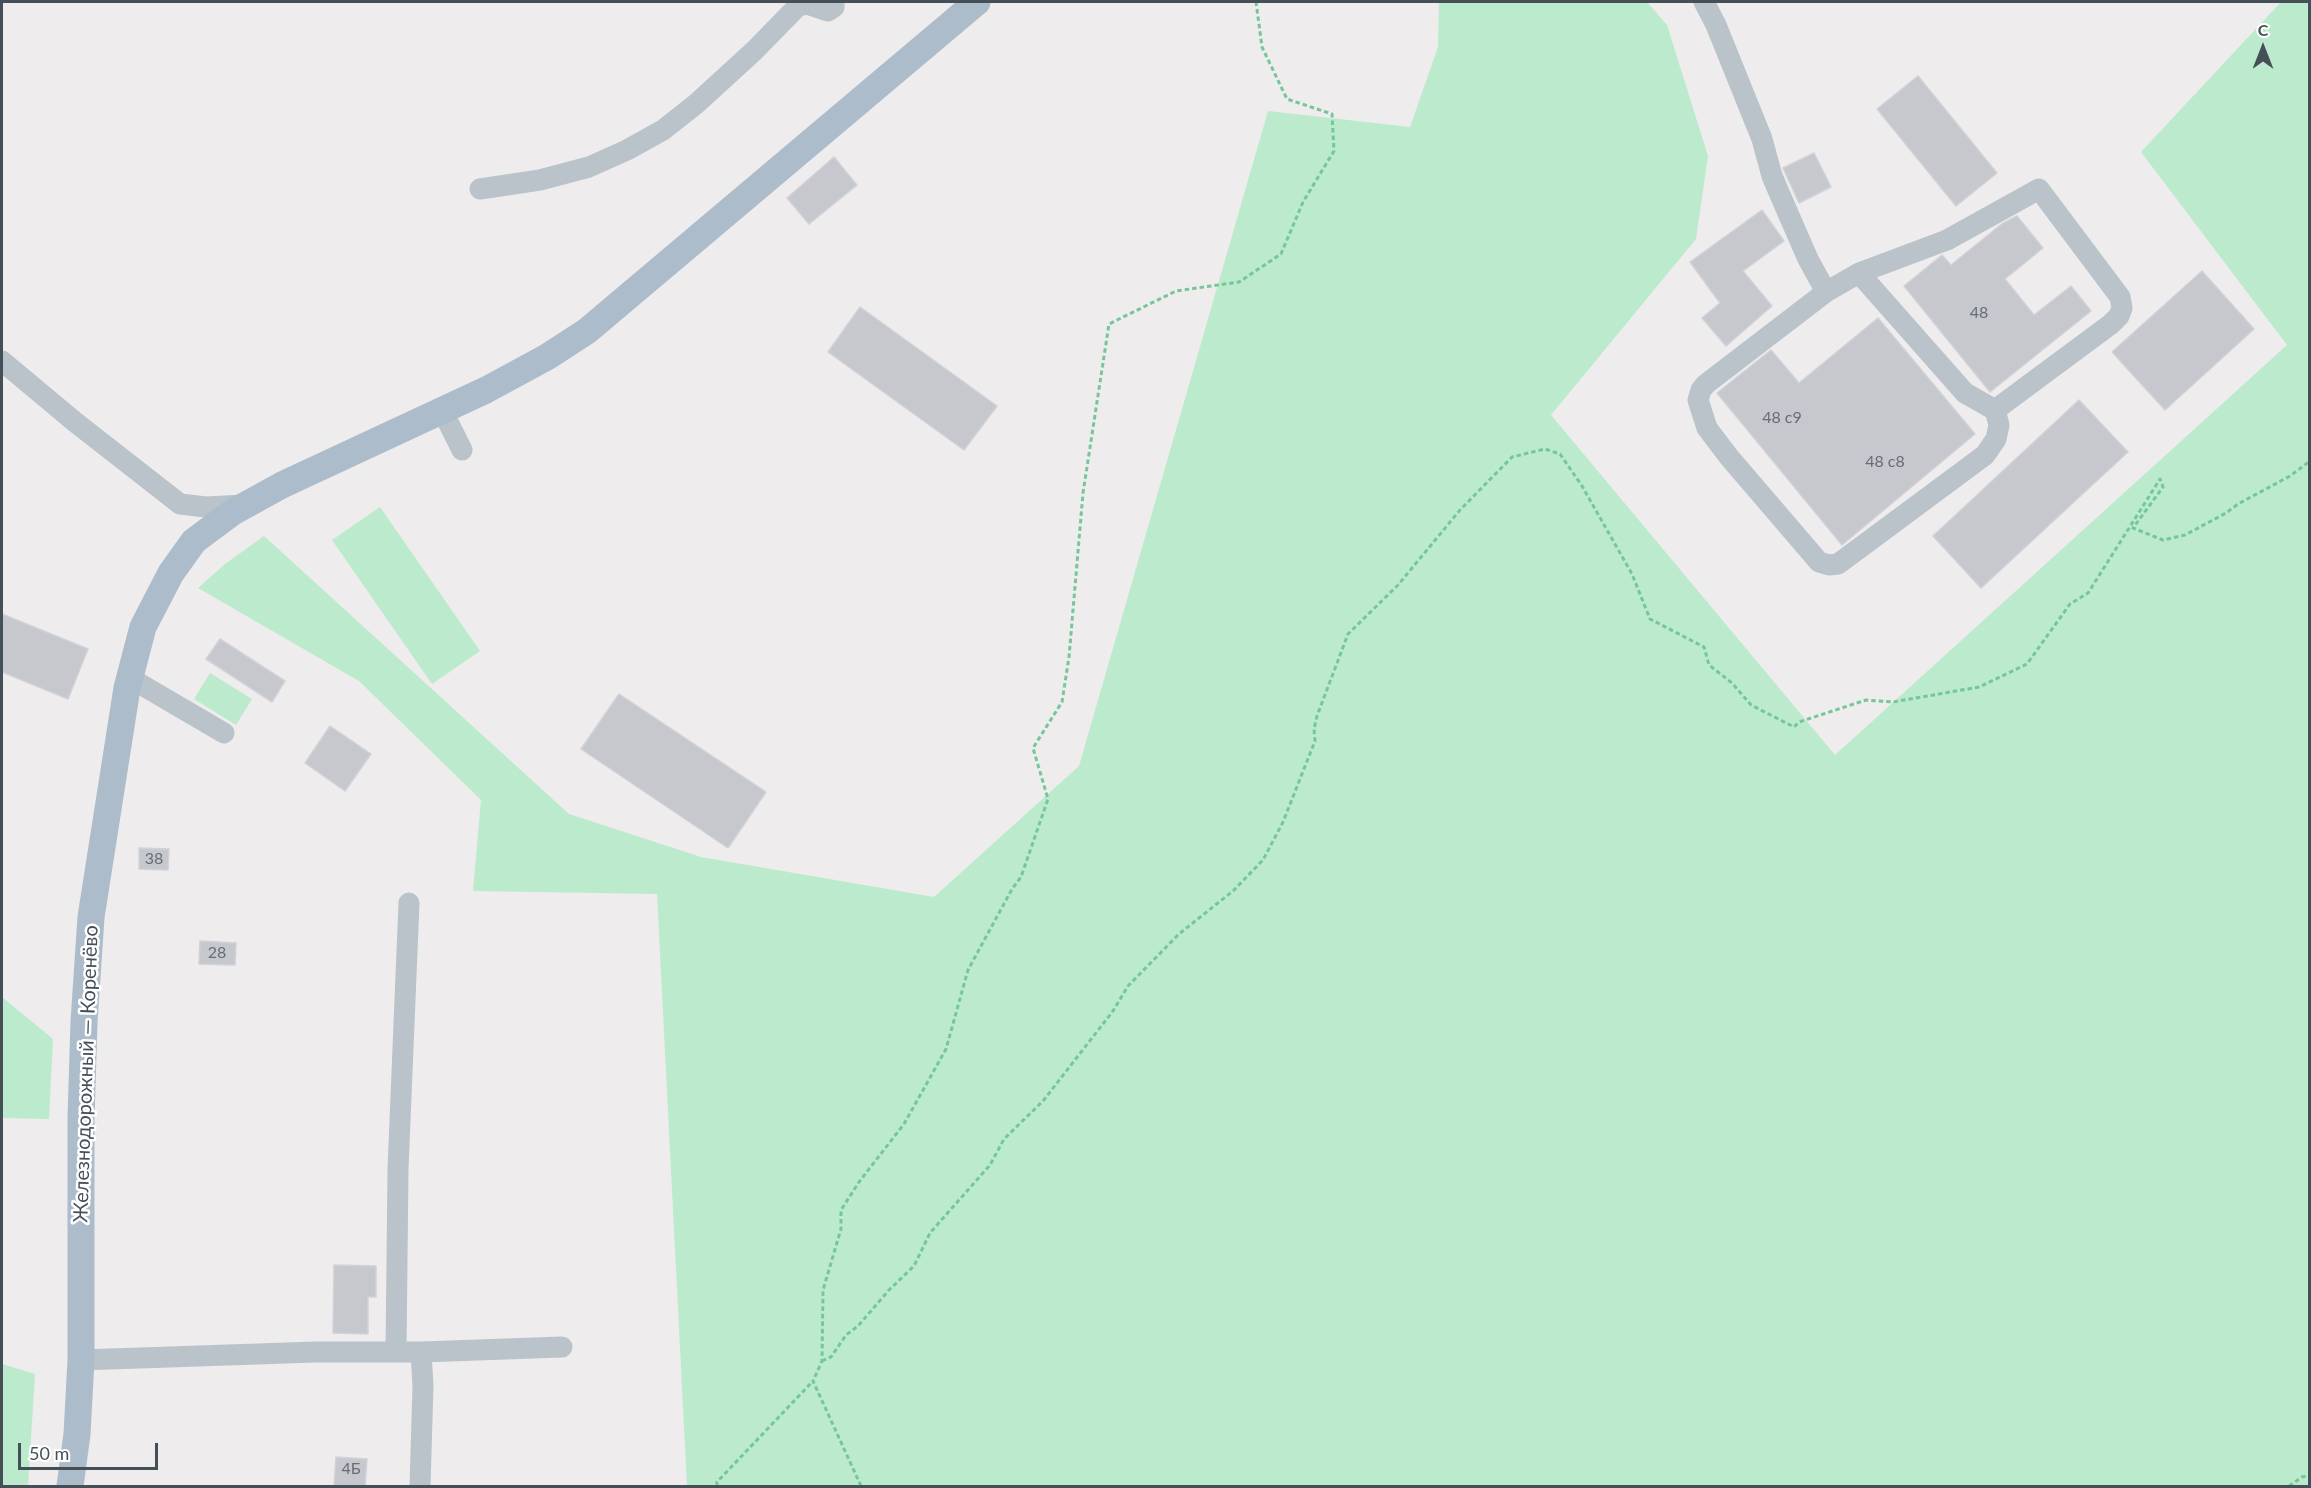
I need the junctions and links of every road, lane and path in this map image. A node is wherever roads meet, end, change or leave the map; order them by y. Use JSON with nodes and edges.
{"nodes":[{"id":1,"x":834,"y":2,"type":"edge"},
{"id":2,"x":977,"y":2,"type":"edge"},
{"id":3,"x":1257,"y":2,"type":"edge"},
{"id":4,"x":1704,"y":2,"type":"edge"},
{"id":5,"x":480,"y":189,"type":"dead end"},
{"id":6,"x":1859,"y":273,"type":"junction"},
{"id":7,"x":1826,"y":292,"type":"junction"},
{"id":8,"x":2,"y":361,"type":"edge"},
{"id":9,"x":442,"y":410,"type":"junction"},
{"id":10,"x":1995,"y":410,"type":"junction"},
{"id":11,"x":462,"y":450,"type":"dead end"},
{"id":12,"x":2310,"y":461,"type":"edge"},
{"id":13,"x":246,"y":505,"type":"junction"},
{"id":14,"x":130,"y":678,"type":"junction"},
{"id":15,"x":225,"y":733,"type":"dead end"},
{"id":16,"x":409,"y":903,"type":"dead end"},
{"id":17,"x":562,"y":1347,"type":"dead end"},
{"id":18,"x":396,"y":1352,"type":"junction"},
{"id":19,"x":421,"y":1352,"type":"junction"},
{"id":20,"x":81,"y":1360,"type":"junction"},
{"id":21,"x":822,"y":1361,"type":"junction"},
{"id":22,"x":813,"y":1382,"type":"junction"},
{"id":23,"x":2310,"y":1475,"type":"edge"},
{"id":24,"x":70,"y":1486,"type":"edge"},
{"id":25,"x":420,"y":1486,"type":"edge"},
{"id":26,"x":717,"y":1486,"type":"edge"},
{"id":27,"x":861,"y":1486,"type":"edge"},
{"id":28,"x":2289,"y":1486,"type":"edge"}],
"edges":[{"from":1,"to":5,"type":"street"},
{"from":2,"to":9,"type":"main road","name":"Железнодорожный — Коренёво"},
{"from":3,"to":21,"type":"path"},
{"from":4,"to":7,"type":"street"},
{"from":6,"to":7,"type":"street"},
{"from":6,"to":10,"type":"street"},
{"from":6,"to":10,"type":"street"},
{"from":7,"to":10,"type":"street"},
{"from":8,"to":13,"type":"street"},
{"from":9,"to":11,"type":"street"},
{"from":9,"to":13,"type":"main road","name":"Железнодорожный — Коренёво"},
{"from":12,"to":21,"type":"path"},
{"from":13,"to":14,"type":"main road","name":"Железнодорожный — Коренёво"},
{"from":14,"to":15,"type":"street"},
{"from":14,"to":20,"type":"main road","name":"Железнодорожный — Коренёво"},
{"from":16,"to":18,"type":"street"},
{"from":17,"to":19,"type":"street"},
{"from":18,"to":19,"type":"street"},
{"from":18,"to":20,"type":"street"},
{"from":19,"to":25,"type":"street"},
{"from":20,"to":24,"type":"main road","name":"Железнодорожный — Коренёво"},
{"from":21,"to":22,"type":"path"},
{"from":22,"to":26,"type":"path"},
{"from":22,"to":27,"type":"path"},
{"from":23,"to":28,"type":"path"}]}
